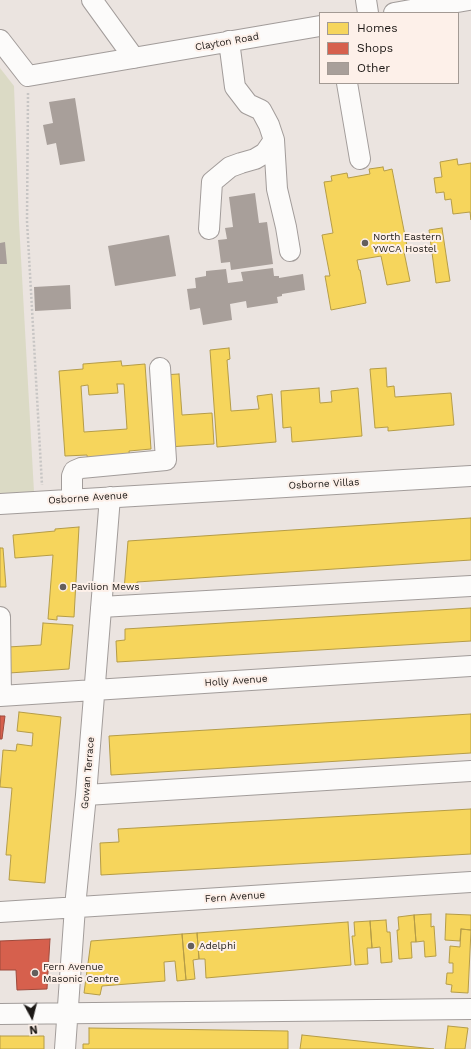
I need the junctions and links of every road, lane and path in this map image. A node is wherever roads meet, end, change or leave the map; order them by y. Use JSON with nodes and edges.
{"nodes":[{"id":1,"x":92,"y":0,"type":"edge"},
{"id":2,"x":366,"y":0,"type":"edge"},
{"id":3,"x":469,"y":0,"type":"edge"},
{"id":4,"x":368,"y":12,"type":"edge"},
{"id":5,"x":400,"y":12,"type":"edge"},
{"id":6,"x":319,"y":26,"type":"edge"},
{"id":7,"x":0,"y":40,"type":"edge"},
{"id":8,"x":229,"y":41,"type":"junction"},
{"id":9,"x":134,"y":58,"type":"junction"},
{"id":10,"x":28,"y":76,"type":"junction"},
{"id":11,"x":346,"y":84,"type":"edge"},
{"id":12,"x":274,"y":140,"type":"junction"},
{"id":13,"x":360,"y":159,"type":"dead end"},
{"id":14,"x":209,"y":229,"type":"dead end"},
{"id":15,"x":290,"y":251,"type":"dead end"},
{"id":16,"x":160,"y":368,"type":"dead end"},
{"id":17,"x":147,"y":462,"type":"junction"},
{"id":18,"x":471,"y":476,"type":"edge"},
{"id":19,"x":177,"y":493,"type":"joint"},
{"id":20,"x":150,"y":494,"type":"junction"},
{"id":21,"x":110,"y":497,"type":"junction"},
{"id":22,"x":72,"y":499,"type":"junction"},
{"id":23,"x":43,"y":501,"type":"junction"},
{"id":24,"x":0,"y":504,"type":"edge"},
{"id":25,"x":471,"y":586,"type":"edge"},
{"id":26,"x":101,"y":607,"type":"junction"},
{"id":27,"x":0,"y":617,"type":"edge"},
{"id":28,"x":471,"y":666,"type":"edge"},
{"id":29,"x":94,"y":690,"type":"junction"},
{"id":30,"x":0,"y":696,"type":"edge"},
{"id":31,"x":471,"y":771,"type":"edge"},
{"id":32,"x":86,"y":795,"type":"junction"},
{"id":33,"x":471,"y":882,"type":"edge"},
{"id":34,"x":75,"y":907,"type":"junction"},
{"id":35,"x":0,"y":912,"type":"edge"},
{"id":36,"x":471,"y":1009,"type":"edge"},
{"id":37,"x":68,"y":1013,"type":"junction"},
{"id":38,"x":0,"y":1014,"type":"edge"},
{"id":39,"x":65,"y":1049,"type":"edge"}],
"edges":[{"from":1,"to":9,"type":"street"},
{"from":2,"to":4,"type":"street"},
{"from":3,"to":5,"type":"street"},
{"from":6,"to":8,"type":"street","name":"Clayton Road"},
{"from":7,"to":10,"type":"street"},
{"from":8,"to":9,"type":"street","name":"Clayton Road"},
{"from":8,"to":12,"type":"street"},
{"from":9,"to":10,"type":"street","name":"Clayton Road"},
{"from":10,"to":23,"type":"path"},
{"from":11,"to":13,"type":"street"},
{"from":12,"to":14,"type":"street"},
{"from":12,"to":15,"type":"street"},
{"from":16,"to":17,"type":"street"},
{"from":17,"to":20,"type":"street"},
{"from":17,"to":22,"type":"street"},
{"from":18,"to":19,"type":"street","name":"Osborne Villas"},
{"from":19,"to":20,"type":"street","name":"Osborne Avenue"},
{"from":20,"to":21,"type":"street","name":"Osborne Avenue"},
{"from":21,"to":22,"type":"street","name":"Osborne Avenue"},
{"from":21,"to":26,"type":"street","name":"Gowan Terrace"},
{"from":22,"to":23,"type":"street","name":"Osborne Avenue"},
{"from":23,"to":24,"type":"street","name":"Osborne Avenue"},
{"from":25,"to":26,"type":"street"},
{"from":26,"to":29,"type":"street","name":"Gowan Terrace"},
{"from":27,"to":30,"type":"street"},
{"from":28,"to":29,"type":"street","name":"Holly Avenue"},
{"from":29,"to":30,"type":"street","name":"Holly Avenue"},
{"from":29,"to":32,"type":"street","name":"Gowan Terrace"},
{"from":31,"to":32,"type":"street"},
{"from":32,"to":34,"type":"street","name":"Gowan Terrace"},
{"from":33,"to":34,"type":"street","name":"Fern Avenue"},
{"from":34,"to":35,"type":"street","name":"Fern Avenue"},
{"from":34,"to":37,"type":"street","name":"Gowan Terrace"},
{"from":36,"to":37,"type":"street"},
{"from":37,"to":38,"type":"street"},
{"from":37,"to":39,"type":"street","name":"Gowan Terrace"}]}
